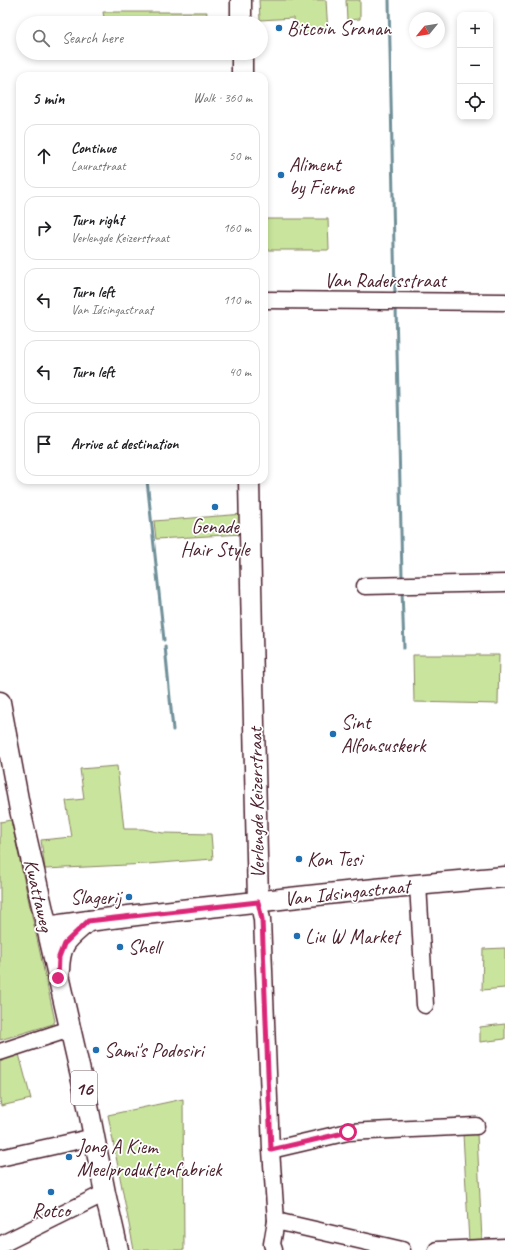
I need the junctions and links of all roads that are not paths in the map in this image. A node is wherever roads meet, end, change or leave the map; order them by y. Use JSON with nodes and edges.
{"nodes":[{"id":1,"x":241,"y":0,"type":"edge"},
{"id":2,"x":241,"y":16,"type":"edge"},
{"id":3,"x":242,"y":60,"type":"edge"},
{"id":4,"x":242,"y":72,"type":"edge"},
{"id":5,"x":268,"y":300,"type":"edge"},
{"id":6,"x":505,"y":302,"type":"edge"},
{"id":7,"x":249,"y":484,"type":"edge"},
{"id":8,"x":505,"y":583,"type":"edge"},
{"id":9,"x":365,"y":586,"type":"dead end"},
{"id":10,"x":0,"y":702,"type":"edge"},
{"id":11,"x":505,"y":877,"type":"edge"},
{"id":12,"x":418,"y":884,"type":"junction"},
{"id":13,"x":258,"y":902,"type":"junction"},
{"id":14,"x":88,"y":921,"type":"junction"},
{"id":15,"x":47,"y":927,"type":"junction"},
{"id":16,"x":58,"y":978,"type":"junction"},
{"id":17,"x":425,"y":1005,"type":"dead end"},
{"id":18,"x":70,"y":1029,"type":"junction"},
{"id":19,"x":0,"y":1052,"type":"edge"},
{"id":20,"x":476,"y":1126,"type":"dead end"},
{"id":21,"x":94,"y":1137,"type":"junction"},
{"id":22,"x":271,"y":1150,"type":"junction"},
{"id":23,"x":0,"y":1158,"type":"edge"},
{"id":24,"x":105,"y":1193,"type":"junction"},
{"id":25,"x":276,"y":1220,"type":"junction"},
{"id":26,"x":0,"y":1245,"type":"edge"},
{"id":27,"x":505,"y":1247,"type":"edge"},
{"id":28,"x":118,"y":1250,"type":"edge"},
{"id":29,"x":274,"y":1250,"type":"edge"},
{"id":30,"x":402,"y":1250,"type":"edge"},
{"id":31,"x":437,"y":1250,"type":"edge"}],
"edges":[{"from":1,"to":2,"type":"main road"},
{"from":3,"to":4,"type":"main road"},
{"from":5,"to":6,"type":"street","name":"Van Radersstraat"},
{"from":7,"to":13,"type":"main road","name":"Verlengde Keizerstraat"},
{"from":8,"to":9,"type":"street"},
{"from":10,"to":15,"type":"main road","name":"Kwattaweg","number":"16"},
{"from":11,"to":12,"type":"main road","name":"Van Idsingastraat"},
{"from":12,"to":13,"type":"main road","name":"Van Idsingastraat"},
{"from":12,"to":17,"type":"street"},
{"from":13,"to":14,"type":"main road","name":"Van Idsingastraat"},
{"from":13,"to":22,"type":"street","name":"Verlengde Keizerstraat"},
{"from":14,"to":15,"type":"main road","name":"Van Idsingastraat"},
{"from":14,"to":16,"type":"main road"},
{"from":15,"to":16,"type":"main road","name":"Kwattaweg","number":"16"},
{"from":16,"to":18,"type":"main road","name":"Kwattaweg","number":"16"},
{"from":18,"to":19,"type":"street"},
{"from":18,"to":21,"type":"main road","name":"Kwattaweg","number":"16"},
{"from":20,"to":22,"type":"street"},
{"from":21,"to":23,"type":"street"},
{"from":21,"to":24,"type":"main road","name":"Kwattaweg","number":"16"},
{"from":22,"to":25,"type":"street","name":"Verlengde Keizerstraat"},
{"from":24,"to":26,"type":"street"},
{"from":24,"to":28,"type":"main road","name":"Kwattaweg","number":"16"},
{"from":25,"to":29,"type":"street","name":"Verlengde Keizerstraat"},
{"from":25,"to":30,"type":"street"},
{"from":27,"to":31,"type":"street"}]}
